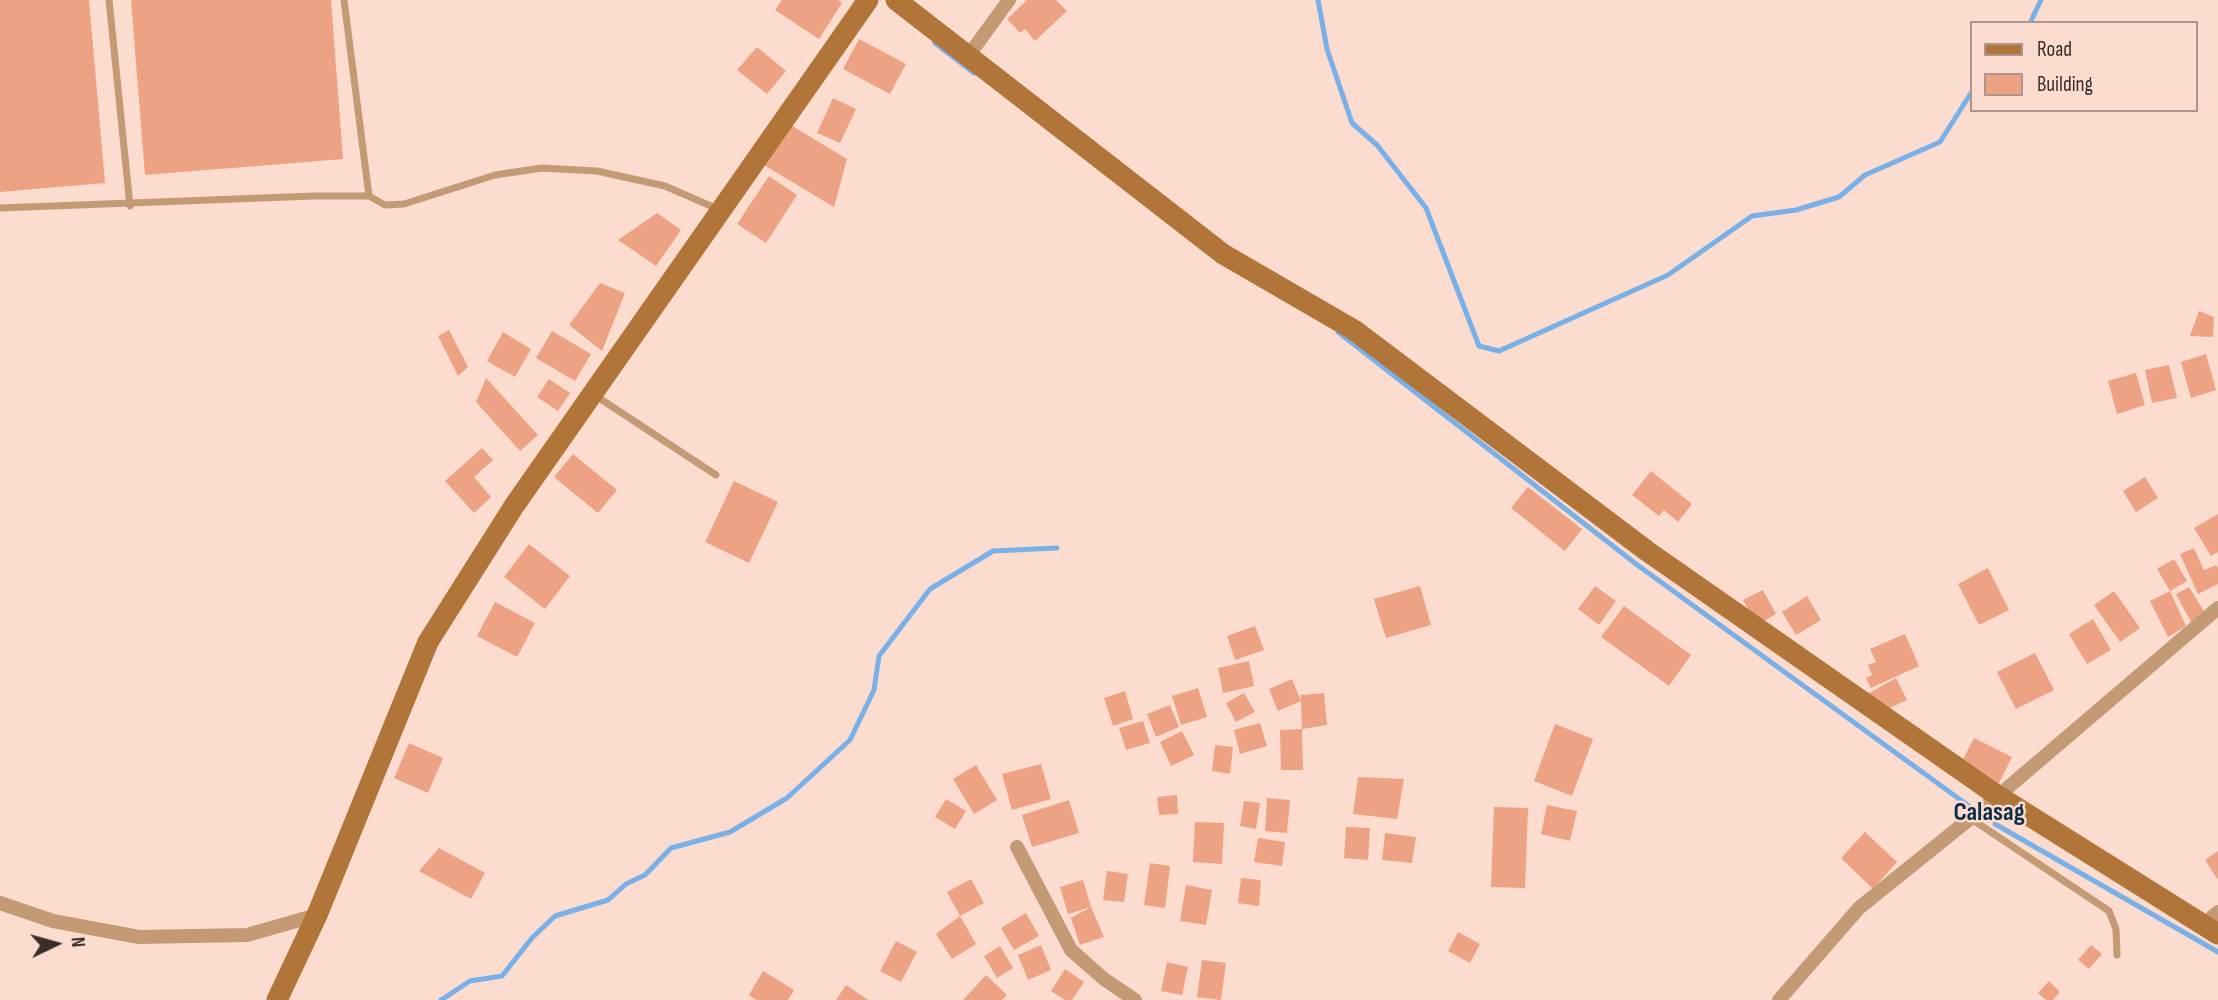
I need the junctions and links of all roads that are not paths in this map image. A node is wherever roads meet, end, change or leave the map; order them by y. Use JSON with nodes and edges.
{"nodes":[{"id":1,"x":109,"y":0,"type":"edge"},
{"id":2,"x":344,"y":0,"type":"edge"},
{"id":3,"x":868,"y":0,"type":"edge"},
{"id":4,"x":896,"y":0,"type":"edge"},
{"id":5,"x":1009,"y":0,"type":"edge"},
{"id":6,"x":969,"y":55,"type":"junction"},
{"id":7,"x":369,"y":196,"type":"junction"},
{"id":8,"x":130,"y":206,"type":"junction"},
{"id":9,"x":0,"y":208,"type":"edge"},
{"id":10,"x":720,"y":211,"type":"junction"},
{"id":11,"x":592,"y":393,"type":"junction"},
{"id":12,"x":716,"y":475,"type":"dead end"},
{"id":13,"x":2218,"y":608,"type":"edge"},
{"id":14,"x":1998,"y":796,"type":"junction"},
{"id":15,"x":1970,"y":818,"type":"junction"},
{"id":16,"x":1017,"y":847,"type":"dead end"},
{"id":17,"x":0,"y":903,"type":"edge"},
{"id":18,"x":317,"y":915,"type":"junction"},
{"id":19,"x":2213,"y":924,"type":"edge"},
{"id":20,"x":2117,"y":955,"type":"dead end"},
{"id":21,"x":278,"y":1000,"type":"edge"},
{"id":22,"x":1135,"y":1000,"type":"edge"},
{"id":23,"x":1779,"y":1000,"type":"edge"}],
"edges":[{"from":1,"to":8,"type":"lane"},
{"from":2,"to":7,"type":"lane"},
{"from":3,"to":10,"type":"street"},
{"from":4,"to":6,"type":"street"},
{"from":5,"to":6,"type":"street"},
{"from":6,"to":14,"type":"street"},
{"from":7,"to":8,"type":"lane"},
{"from":7,"to":10,"type":"lane"},
{"from":8,"to":9,"type":"lane"},
{"from":10,"to":11,"type":"street"},
{"from":11,"to":12,"type":"lane"},
{"from":11,"to":18,"type":"street"},
{"from":13,"to":14,"type":"street"},
{"from":14,"to":15,"type":"street"},
{"from":14,"to":19,"type":"street"},
{"from":15,"to":20,"type":"lane"},
{"from":15,"to":23,"type":"street"},
{"from":16,"to":22,"type":"street"},
{"from":17,"to":18,"type":"street"},
{"from":18,"to":21,"type":"street"}]}
